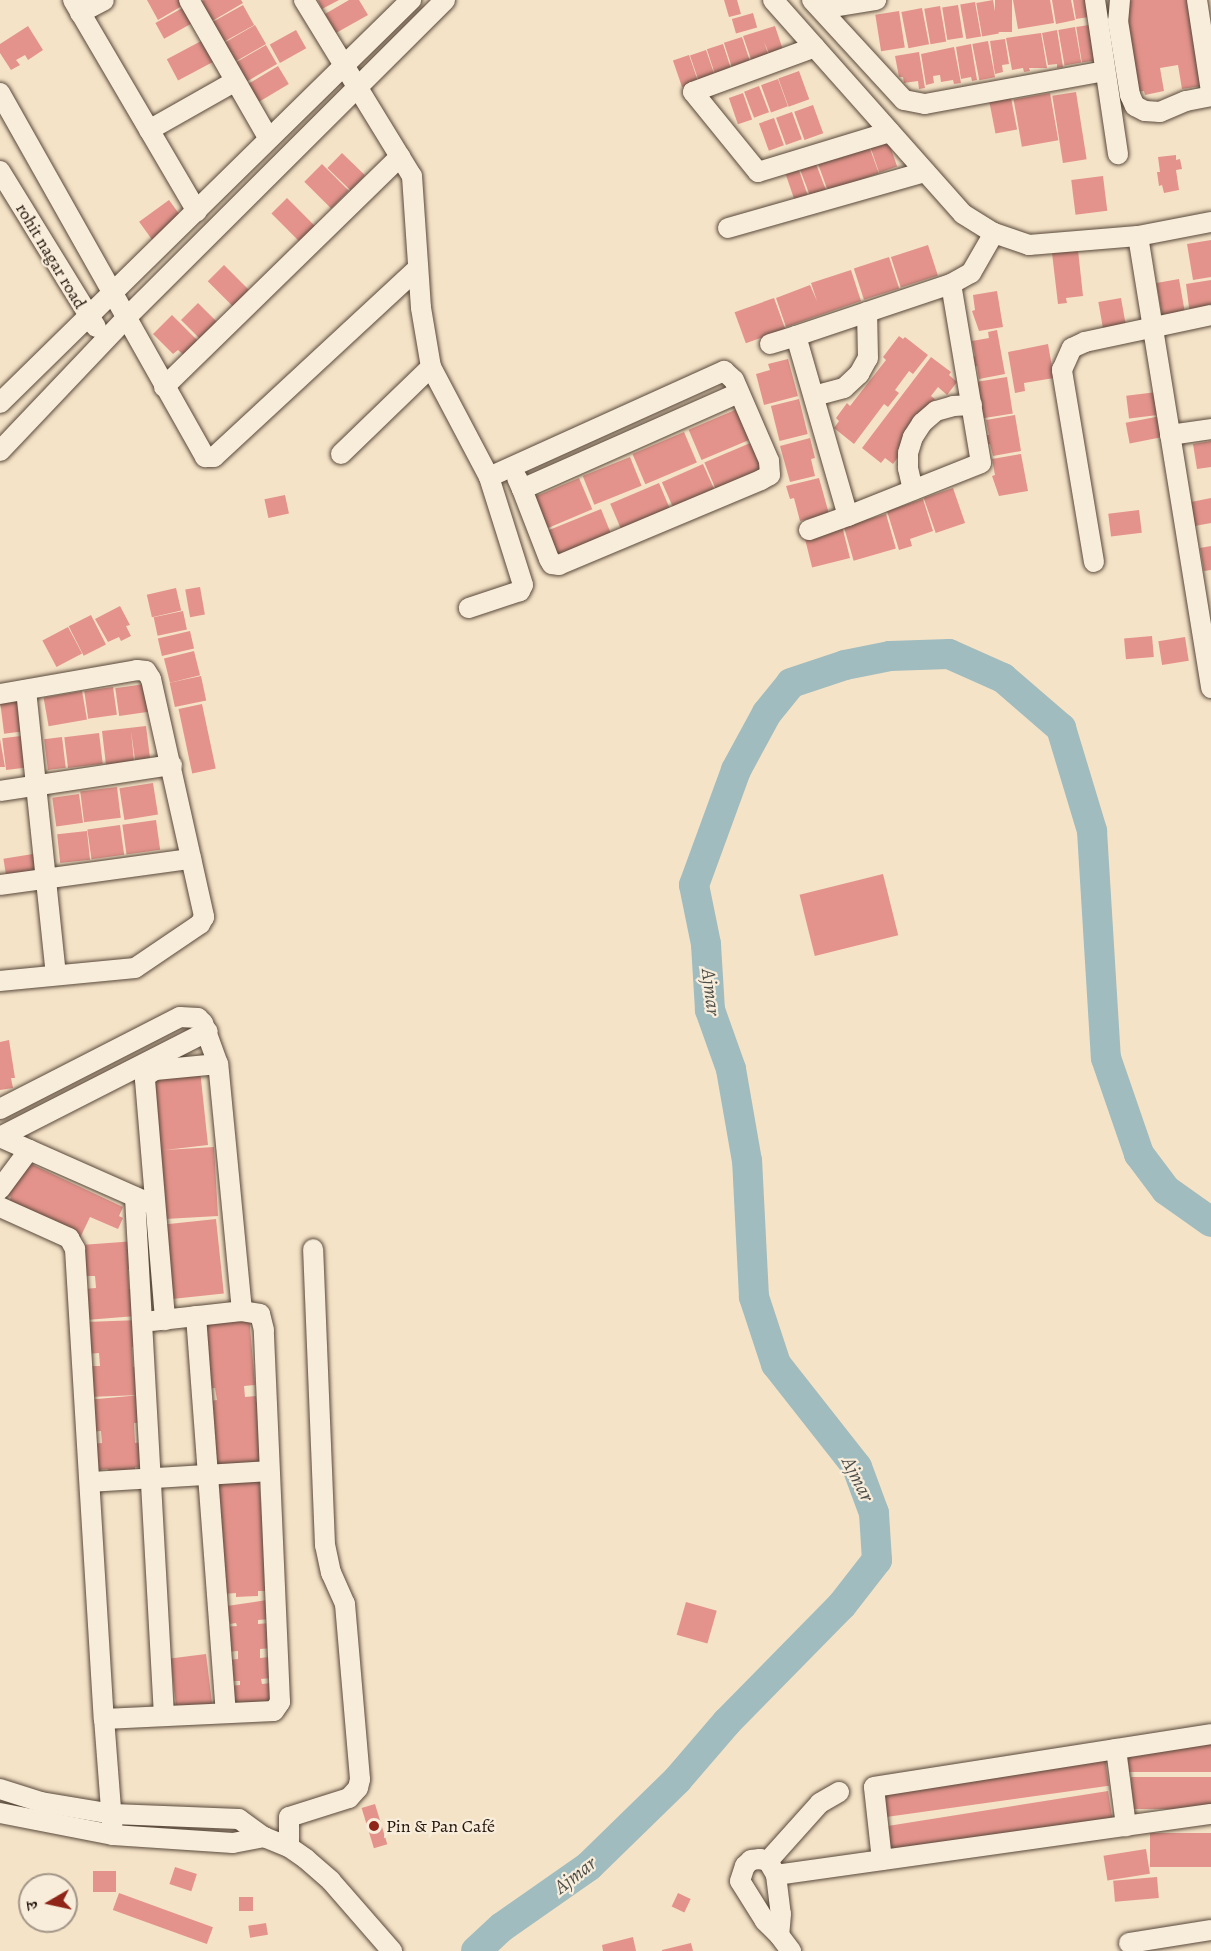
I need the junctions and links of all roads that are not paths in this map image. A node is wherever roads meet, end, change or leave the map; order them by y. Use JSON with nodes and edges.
{"nodes":[{"id":1,"x":104,"y":0,"type":"edge"},
{"id":2,"x":189,"y":0,"type":"edge"},
{"id":3,"x":304,"y":0,"type":"edge"},
{"id":4,"x":411,"y":0,"type":"edge"},
{"id":5,"x":445,"y":0,"type":"edge"},
{"id":6,"x":772,"y":0,"type":"edge"},
{"id":7,"x":876,"y":0,"type":"edge"},
{"id":8,"x":1095,"y":0,"type":"edge"},
{"id":9,"x":1120,"y":0,"type":"edge"},
{"id":10,"x":1197,"y":0,"type":"edge"},
{"id":11,"x":816,"y":5,"type":"edge"},
{"id":12,"x":76,"y":7,"type":"edge"},
{"id":13,"x":815,"y":47,"type":"junction"},
{"id":14,"x":343,"y":67,"type":"junction"},
{"id":15,"x":1105,"y":71,"type":"junction"},
{"id":16,"x":234,"y":82,"type":"junction"},
{"id":17,"x":356,"y":88,"type":"junction"},
{"id":18,"x":0,"y":93,"type":"edge"},
{"id":19,"x":1211,"y":94,"type":"edge"},
{"id":20,"x":149,"y":130,"type":"junction"},
{"id":21,"x":890,"y":132,"type":"junction"},
{"id":22,"x":269,"y":139,"type":"junction"},
{"id":23,"x":1118,"y":154,"type":"dead end"},
{"id":24,"x":400,"y":157,"type":"junction"},
{"id":25,"x":0,"y":171,"type":"edge"},
{"id":26,"x":925,"y":171,"type":"junction"},
{"id":27,"x":197,"y":211,"type":"junction"},
{"id":28,"x":1211,"y":222,"type":"edge"},
{"id":29,"x":728,"y":228,"type":"dead end"},
{"id":30,"x":994,"y":233,"type":"junction"},
{"id":31,"x":1138,"y":236,"type":"junction"},
{"id":32,"x":418,"y":268,"type":"junction"},
{"id":33,"x":951,"y":284,"type":"junction"},
{"id":34,"x":112,"y":293,"type":"junction"},
{"id":35,"x":867,"y":312,"type":"junction"},
{"id":36,"x":1211,"y":315,"type":"edge"},
{"id":37,"x":88,"y":317,"type":"junction"},
{"id":38,"x":127,"y":317,"type":"junction"},
{"id":39,"x":1153,"y":328,"type":"junction"},
{"id":40,"x":796,"y":336,"type":"junction"},
{"id":41,"x":105,"y":340,"type":"junction"},
{"id":42,"x":770,"y":344,"type":"dead end"},
{"id":43,"x":431,"y":367,"type":"junction"},
{"id":44,"x":164,"y":387,"type":"junction"},
{"id":45,"x":739,"y":393,"type":"junction"},
{"id":46,"x":814,"y":396,"type":"junction"},
{"id":47,"x":0,"y":403,"type":"edge"},
{"id":48,"x":972,"y":405,"type":"junction"},
{"id":49,"x":1211,"y":429,"type":"edge"},
{"id":50,"x":1170,"y":435,"type":"junction"},
{"id":51,"x":0,"y":451,"type":"edge"},
{"id":52,"x":341,"y":454,"type":"dead end"},
{"id":53,"x":512,"y":464,"type":"junction"},
{"id":54,"x":489,"y":477,"type":"junction"},
{"id":55,"x":522,"y":489,"type":"junction"},
{"id":56,"x":913,"y":490,"type":"junction"},
{"id":57,"x":848,"y":516,"type":"junction"},
{"id":58,"x":809,"y":530,"type":"dead end"},
{"id":59,"x":549,"y":557,"type":"junction"},
{"id":60,"x":1094,"y":562,"type":"dead end"},
{"id":61,"x":528,"y":567,"type":"dead end"},
{"id":62,"x":469,"y":608,"type":"dead end"},
{"id":63,"x":1208,"y":656,"type":"edge"},
{"id":64,"x":1211,"y":688,"type":"edge"},
{"id":65,"x":26,"y":690,"type":"junction"},
{"id":66,"x":0,"y":694,"type":"edge"},
{"id":67,"x":172,"y":765,"type":"junction"},
{"id":68,"x":38,"y":786,"type":"junction"},
{"id":69,"x":0,"y":791,"type":"edge"},
{"id":70,"x":191,"y":860,"type":"junction"},
{"id":71,"x":46,"y":880,"type":"junction"},
{"id":72,"x":0,"y":885,"type":"edge"},
{"id":73,"x":56,"y":974,"type":"junction"},
{"id":74,"x":0,"y":981,"type":"edge"},
{"id":75,"x":208,"y":1031,"type":"junction"},
{"id":76,"x":131,"y":1042,"type":"junction"},
{"id":77,"x":218,"y":1064,"type":"junction"},
{"id":78,"x":142,"y":1065,"type":"junction"},
{"id":79,"x":0,"y":1109,"type":"edge"},
{"id":80,"x":0,"y":1137,"type":"edge"},
{"id":81,"x":29,"y":1150,"type":"junction"},
{"id":82,"x":0,"y":1189,"type":"edge"},
{"id":83,"x":135,"y":1197,"type":"junction"},
{"id":84,"x":154,"y":1206,"type":"junction"},
{"id":85,"x":0,"y":1207,"type":"edge"},
{"id":86,"x":313,"y":1249,"type":"dead end"},
{"id":87,"x":242,"y":1311,"type":"junction"},
{"id":88,"x":196,"y":1316,"type":"junction"},
{"id":89,"x":165,"y":1320,"type":"junction"},
{"id":90,"x":144,"y":1322,"type":"junction"},
{"id":91,"x":269,"y":1471,"type":"junction"},
{"id":92,"x":208,"y":1477,"type":"junction"},
{"id":93,"x":151,"y":1479,"type":"junction"},
{"id":94,"x":90,"y":1482,"type":"junction"},
{"id":95,"x":226,"y":1712,"type":"junction"},
{"id":96,"x":164,"y":1715,"type":"junction"},
{"id":97,"x":104,"y":1719,"type":"junction"},
{"id":98,"x":1211,"y":1734,"type":"edge"},
{"id":99,"x":1116,"y":1749,"type":"junction"},
{"id":100,"x":0,"y":1789,"type":"edge"},
{"id":101,"x":839,"y":1792,"type":"dead end"},
{"id":102,"x":0,"y":1813,"type":"edge"},
{"id":103,"x":112,"y":1814,"type":"junction"},
{"id":104,"x":1211,"y":1814,"type":"edge"},
{"id":105,"x":1126,"y":1826,"type":"junction"},
{"id":106,"x":113,"y":1835,"type":"junction"},
{"id":107,"x":264,"y":1837,"type":"junction"},
{"id":108,"x":289,"y":1847,"type":"junction"},
{"id":109,"x":882,"y":1860,"type":"junction"},
{"id":110,"x":772,"y":1868,"type":"junction"},
{"id":111,"x":1211,"y":1930,"type":"edge"},
{"id":112,"x":779,"y":1935,"type":"junction"},
{"id":113,"x":1130,"y":1943,"type":"dead end"},
{"id":114,"x":392,"y":1951,"type":"edge"},
{"id":115,"x":791,"y":1951,"type":"edge"}],
"edges":[{"from":1,"to":12,"type":"street"},
{"from":2,"to":16,"type":"street"},
{"from":3,"to":14,"type":"street"},
{"from":4,"to":14,"type":"street"},
{"from":5,"to":17,"type":"street"},
{"from":6,"to":13,"type":"street"},
{"from":7,"to":11,"type":"street"},
{"from":8,"to":15,"type":"street"},
{"from":9,"to":19,"type":"street"},
{"from":10,"to":19,"type":"street"},
{"from":11,"to":15,"type":"street"},
{"from":12,"to":20,"type":"street"},
{"from":13,"to":21,"type":"street"},
{"from":13,"to":21,"type":"street"},
{"from":14,"to":17,"type":"street"},
{"from":14,"to":22,"type":"street"},
{"from":15,"to":23,"type":"street"},
{"from":16,"to":20,"type":"street"},
{"from":16,"to":22,"type":"street"},
{"from":17,"to":24,"type":"street"},
{"from":17,"to":38,"type":"street"},
{"from":18,"to":34,"type":"street"},
{"from":20,"to":27,"type":"street"},
{"from":21,"to":26,"type":"street"},
{"from":22,"to":27,"type":"street"},
{"from":24,"to":32,"type":"street"},
{"from":24,"to":44,"type":"street"},
{"from":25,"to":37,"type":"street","name":"rohit nagar road"},
{"from":26,"to":29,"type":"street"},
{"from":26,"to":30,"type":"street"},
{"from":27,"to":34,"type":"street"},
{"from":28,"to":31,"type":"street"},
{"from":30,"to":31,"type":"street"},
{"from":30,"to":33,"type":"street"},
{"from":31,"to":39,"type":"street"},
{"from":32,"to":43,"type":"street"},
{"from":32,"to":44,"type":"street"},
{"from":33,"to":35,"type":"street"},
{"from":33,"to":48,"type":"street"},
{"from":34,"to":37,"type":"street"},
{"from":34,"to":38,"type":"street"},
{"from":35,"to":40,"type":"street"},
{"from":35,"to":46,"type":"street"},
{"from":36,"to":39,"type":"street"},
{"from":37,"to":41,"type":"street","name":"rohit nagar road"},
{"from":37,"to":47,"type":"street"},
{"from":38,"to":41,"type":"street"},
{"from":38,"to":44,"type":"street"},
{"from":39,"to":50,"type":"street"},
{"from":39,"to":60,"type":"street"},
{"from":40,"to":42,"type":"street"},
{"from":40,"to":46,"type":"street"},
{"from":41,"to":51,"type":"street"},
{"from":43,"to":52,"type":"street"},
{"from":43,"to":54,"type":"street"},
{"from":45,"to":53,"type":"street"},
{"from":45,"to":55,"type":"street"},
{"from":45,"to":59,"type":"street"},
{"from":46,"to":57,"type":"street"},
{"from":48,"to":56,"type":"street"},
{"from":48,"to":56,"type":"street"},
{"from":49,"to":50,"type":"street"},
{"from":50,"to":63,"type":"street"},
{"from":53,"to":54,"type":"street"},
{"from":53,"to":55,"type":"street"},
{"from":54,"to":62,"type":"street"},
{"from":55,"to":59,"type":"street"},
{"from":56,"to":57,"type":"street"},
{"from":57,"to":58,"type":"street"},
{"from":59,"to":61,"type":"street"},
{"from":63,"to":64,"type":"street"},
{"from":65,"to":66,"type":"street"},
{"from":65,"to":67,"type":"street"},
{"from":65,"to":68,"type":"street"},
{"from":67,"to":68,"type":"street"},
{"from":67,"to":70,"type":"street"},
{"from":68,"to":69,"type":"street"},
{"from":68,"to":71,"type":"street"},
{"from":70,"to":71,"type":"street"},
{"from":70,"to":73,"type":"street"},
{"from":71,"to":72,"type":"street"},
{"from":71,"to":73,"type":"street"},
{"from":73,"to":74,"type":"street"},
{"from":75,"to":76,"type":"street"},
{"from":75,"to":77,"type":"street"},
{"from":75,"to":78,"type":"street"},
{"from":76,"to":78,"type":"street"},
{"from":76,"to":79,"type":"street"},
{"from":77,"to":84,"type":"street"},
{"from":77,"to":87,"type":"street"},
{"from":78,"to":80,"type":"street"},
{"from":80,"to":81,"type":"street"},
{"from":81,"to":82,"type":"street"},
{"from":81,"to":83,"type":"street"},
{"from":83,"to":84,"type":"street"},
{"from":83,"to":90,"type":"street"},
{"from":84,"to":89,"type":"street"},
{"from":85,"to":94,"type":"street"},
{"from":86,"to":108,"type":"street"},
{"from":87,"to":88,"type":"street"},
{"from":87,"to":91,"type":"street"},
{"from":88,"to":89,"type":"street"},
{"from":88,"to":92,"type":"street"},
{"from":89,"to":90,"type":"street"},
{"from":90,"to":93,"type":"street"},
{"from":91,"to":92,"type":"street"},
{"from":91,"to":95,"type":"street"},
{"from":92,"to":93,"type":"street"},
{"from":92,"to":95,"type":"street"},
{"from":93,"to":94,"type":"street"},
{"from":93,"to":96,"type":"street"},
{"from":94,"to":97,"type":"street"},
{"from":95,"to":96,"type":"street"},
{"from":96,"to":97,"type":"street"},
{"from":97,"to":103,"type":"street"},
{"from":98,"to":99,"type":"street"},
{"from":99,"to":105,"type":"street"},
{"from":99,"to":109,"type":"street"},
{"from":100,"to":103,"type":"street"},
{"from":101,"to":110,"type":"street"},
{"from":102,"to":106,"type":"street"},
{"from":103,"to":106,"type":"street"},
{"from":103,"to":107,"type":"street"},
{"from":104,"to":105,"type":"street"},
{"from":105,"to":109,"type":"street"},
{"from":106,"to":107,"type":"street"},
{"from":107,"to":108,"type":"street"},
{"from":108,"to":114,"type":"street"},
{"from":109,"to":110,"type":"street"},
{"from":110,"to":112,"type":"street"},
{"from":110,"to":112,"type":"street"},
{"from":111,"to":113,"type":"street"},
{"from":112,"to":115,"type":"street"}]}
